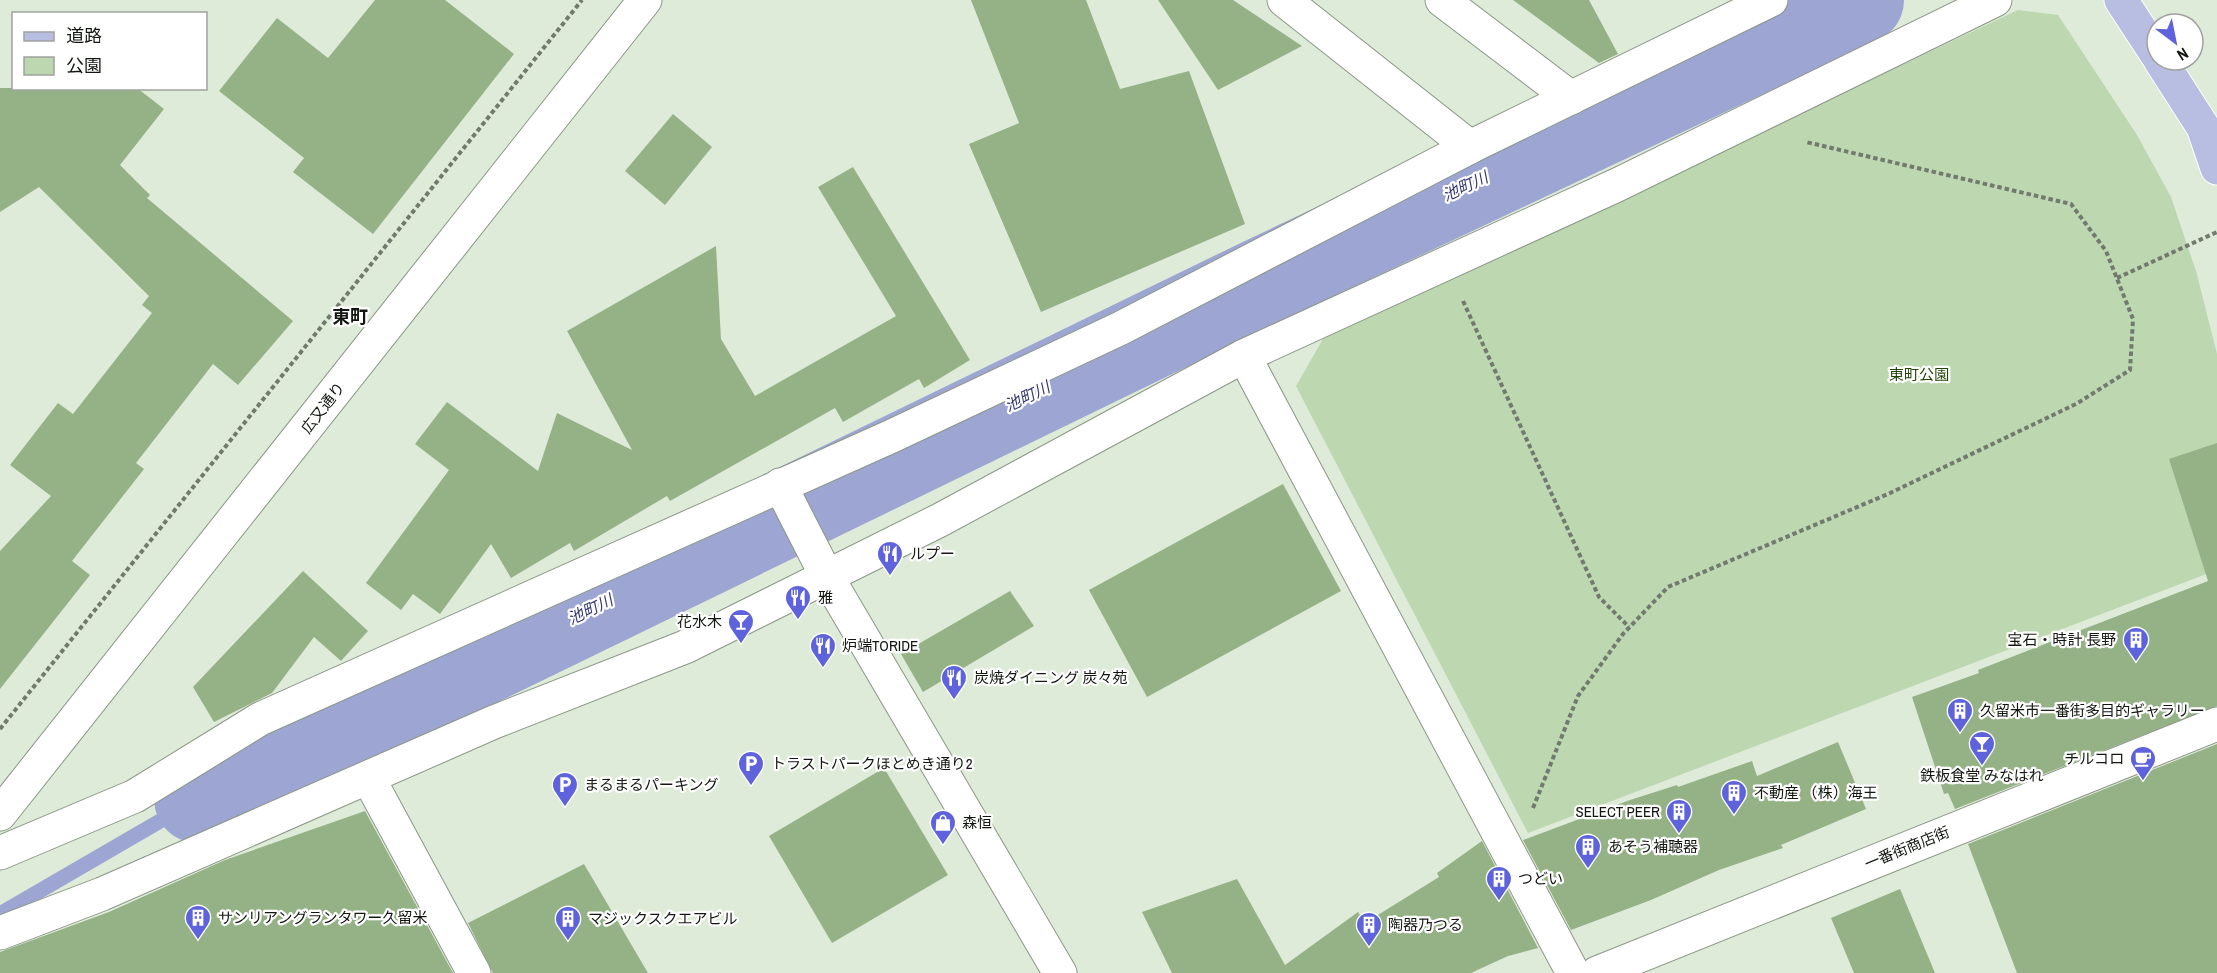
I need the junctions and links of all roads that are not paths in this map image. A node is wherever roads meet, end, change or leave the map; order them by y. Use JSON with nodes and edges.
{"nodes":[{"id":1,"x":645,"y":0,"type":"edge"},
{"id":2,"x":1284,"y":0,"type":"edge"},
{"id":3,"x":1442,"y":0,"type":"edge"},
{"id":4,"x":1771,"y":0,"type":"edge"},
{"id":5,"x":1995,"y":0,"type":"edge"},
{"id":6,"x":2121,"y":0,"type":"edge"},
{"id":7,"x":2145,"y":37,"type":"edge"},
{"id":8,"x":2168,"y":72,"type":"edge"},
{"id":9,"x":1571,"y":98,"type":"junction"},
{"id":10,"x":1470,"y":147,"type":"junction"},
{"id":11,"x":2217,"y":168,"type":"edge"},
{"id":12,"x":1244,"y":356,"type":"junction"},
{"id":13,"x":780,"y":485,"type":"junction"},
{"id":14,"x":826,"y":575,"type":"junction"},
{"id":15,"x":2217,"y":723,"type":"edge"},
{"id":16,"x":369,"y":779,"type":"junction"},
{"id":17,"x":0,"y":814,"type":"edge"},
{"id":18,"x":0,"y":853,"type":"edge"},
{"id":19,"x":0,"y":933,"type":"edge"},
{"id":20,"x":474,"y":973,"type":"edge"},
{"id":21,"x":1060,"y":973,"type":"edge"},
{"id":22,"x":1573,"y":973,"type":"edge"},
{"id":23,"x":1597,"y":973,"type":"edge"}],
"edges":[{"from":1,"to":17,"type":"street","name":"広又通り"},
{"from":2,"to":10,"type":"street"},
{"from":3,"to":9,"type":"street"},
{"from":4,"to":9,"type":"street"},
{"from":5,"to":12,"type":"street"},
{"from":6,"to":7,"type":"main road"},
{"from":8,"to":11,"type":"main road"},
{"from":9,"to":10,"type":"street"},
{"from":10,"to":13,"type":"street"},
{"from":12,"to":14,"type":"street"},
{"from":12,"to":22,"type":"street"},
{"from":13,"to":14,"type":"street"},
{"from":13,"to":18,"type":"street"},
{"from":14,"to":16,"type":"street"},
{"from":14,"to":21,"type":"street"},
{"from":15,"to":23,"type":"street","name":"一番街商店街"},
{"from":16,"to":19,"type":"street"},
{"from":16,"to":20,"type":"street"}]}
